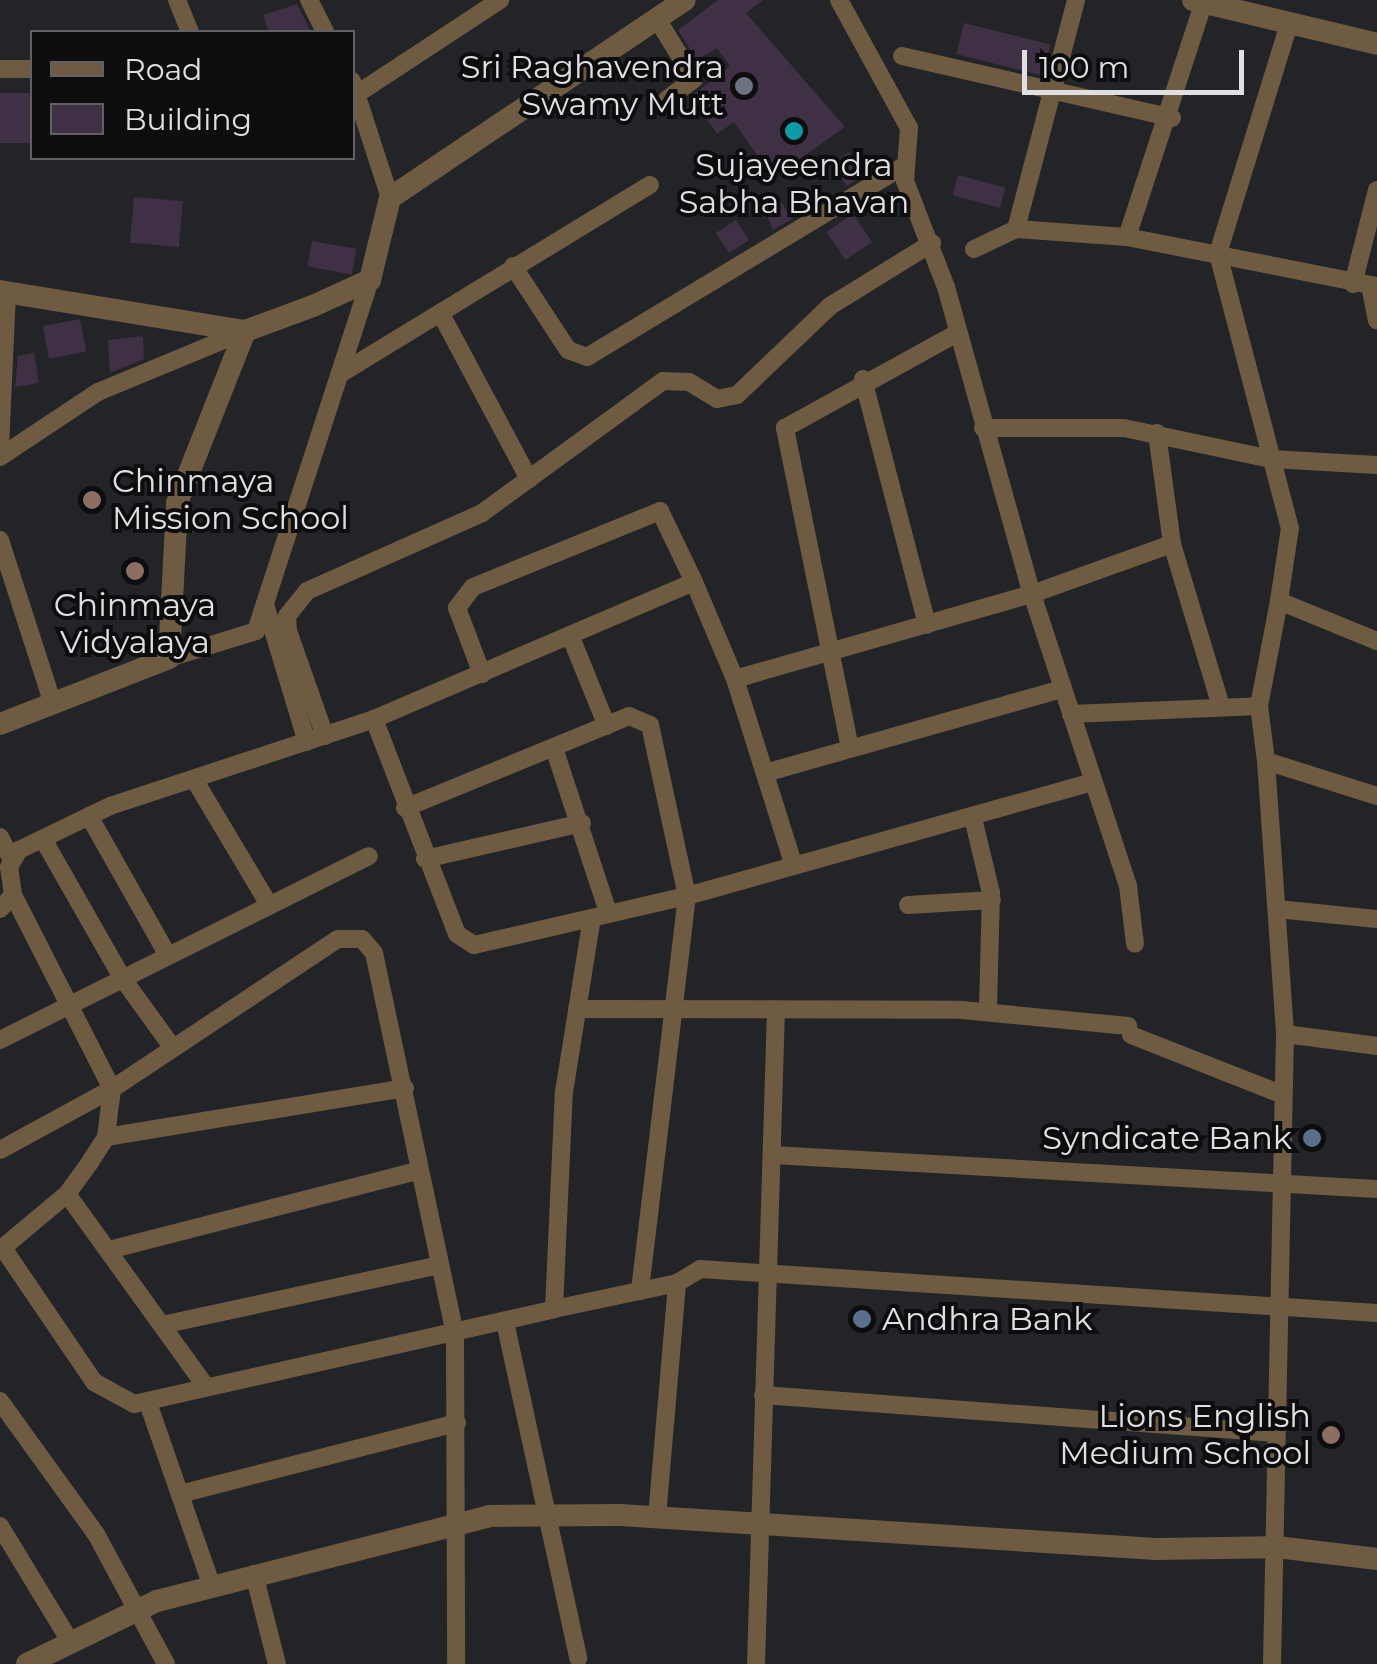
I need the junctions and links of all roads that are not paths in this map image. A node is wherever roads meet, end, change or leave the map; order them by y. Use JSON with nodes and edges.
{"nodes":[{"id":1,"x":177,"y":0,"type":"edge"},
{"id":2,"x":309,"y":0,"type":"edge"},
{"id":3,"x":500,"y":0,"type":"edge"},
{"id":4,"x":685,"y":0,"type":"edge"},
{"id":5,"x":839,"y":0,"type":"edge"},
{"id":6,"x":1076,"y":0,"type":"edge"},
{"id":7,"x":1198,"y":2,"type":"edge"},
{"id":8,"x":657,"y":19,"type":"junction"},
{"id":9,"x":1288,"y":24,"type":"junction"},
{"id":10,"x":189,"y":30,"type":"edge"},
{"id":11,"x":324,"y":30,"type":"edge"},
{"id":12,"x":1377,"y":44,"type":"edge"},
{"id":13,"x":902,"y":56,"type":"dead end"},
{"id":14,"x":0,"y":69,"type":"edge"},
{"id":15,"x":30,"y":69,"type":"edge"},
{"id":16,"x":356,"y":86,"type":"edge"},
{"id":17,"x":1047,"y":90,"type":"junction"},
{"id":18,"x":667,"y":99,"type":"dead end"},
{"id":19,"x":1172,"y":118,"type":"junction"},
{"id":20,"x":904,"y":166,"type":"junction"},
{"id":21,"x":650,"y":185,"type":"dead end"},
{"id":22,"x":1377,"y":190,"type":"edge"},
{"id":23,"x":390,"y":198,"type":"junction"},
{"id":24,"x":1016,"y":229,"type":"junction"},
{"id":25,"x":1126,"y":237,"type":"junction"},
{"id":26,"x":932,"y":243,"type":"junction"},
{"id":27,"x":974,"y":249,"type":"dead end"},
{"id":28,"x":1218,"y":254,"type":"junction"},
{"id":29,"x":514,"y":266,"type":"junction"},
{"id":30,"x":370,"y":280,"type":"junction"},
{"id":31,"x":1367,"y":285,"type":"edge"},
{"id":32,"x":4,"y":291,"type":"edge"},
{"id":33,"x":442,"y":316,"type":"junction"},
{"id":34,"x":1377,"y":320,"type":"edge"},
{"id":35,"x":245,"y":331,"type":"junction"},
{"id":36,"x":956,"y":333,"type":"junction"},
{"id":37,"x":340,"y":374,"type":"junction"},
{"id":38,"x":863,"y":379,"type":"junction"},
{"id":39,"x":983,"y":428,"type":"junction"},
{"id":40,"x":1157,"y":433,"type":"junction"},
{"id":41,"x":0,"y":447,"type":"edge"},
{"id":42,"x":0,"y":457,"type":"edge"},
{"id":43,"x":1271,"y":459,"type":"junction"},
{"id":44,"x":1377,"y":465,"type":"edge"},
{"id":45,"x":529,"y":479,"type":"junction"},
{"id":46,"x":0,"y":540,"type":"edge"},
{"id":47,"x":1172,"y":544,"type":"junction"},
{"id":48,"x":694,"y":582,"type":"junction"},
{"id":49,"x":1032,"y":594,"type":"junction"},
{"id":50,"x":1278,"y":601,"type":"junction"},
{"id":51,"x":265,"y":604,"type":"junction"},
{"id":52,"x":927,"y":624,"type":"junction"},
{"id":53,"x":570,"y":635,"type":"junction"},
{"id":54,"x":1377,"y":641,"type":"edge"},
{"id":55,"x":830,"y":654,"type":"junction"},
{"id":56,"x":169,"y":658,"type":"junction"},
{"id":57,"x":482,"y":674,"type":"junction"},
{"id":58,"x":735,"y":679,"type":"junction"},
{"id":59,"x":1062,"y":689,"type":"junction"},
{"id":60,"x":52,"y":704,"type":"junction"},
{"id":61,"x":1222,"y":706,"type":"junction"},
{"id":62,"x":1259,"y":706,"type":"junction"},
{"id":63,"x":1071,"y":714,"type":"junction"},
{"id":64,"x":374,"y":720,"type":"junction"},
{"id":65,"x":0,"y":724,"type":"edge"},
{"id":66,"x":607,"y":726,"type":"junction"},
{"id":67,"x":316,"y":739,"type":"junction"},
{"id":68,"x":850,"y":748,"type":"junction"},
{"id":69,"x":556,"y":751,"type":"junction"},
{"id":70,"x":1266,"y":761,"type":"junction"},
{"id":71,"x":764,"y":773,"type":"junction"},
{"id":72,"x":194,"y":778,"type":"junction"},
{"id":73,"x":1092,"y":782,"type":"junction"},
{"id":74,"x":1377,"y":796,"type":"edge"},
{"id":75,"x":405,"y":808,"type":"junction"},
{"id":76,"x":89,"y":816,"type":"junction"},
{"id":77,"x":973,"y":818,"type":"junction"},
{"id":78,"x":582,"y":823,"type":"junction"},
{"id":79,"x":0,"y":837,"type":"edge"},
{"id":80,"x":43,"y":838,"type":"junction"},
{"id":81,"x":369,"y":856,"type":"dead end"},
{"id":82,"x":11,"y":858,"type":"junction"},
{"id":83,"x":425,"y":859,"type":"junction"},
{"id":84,"x":794,"y":866,"type":"junction"},
{"id":85,"x":687,"y":896,"type":"junction"},
{"id":86,"x":992,"y":900,"type":"junction"},
{"id":87,"x":6,"y":902,"type":"edge"},
{"id":88,"x":268,"y":905,"type":"junction"},
{"id":89,"x":908,"y":905,"type":"dead end"},
{"id":90,"x":1277,"y":909,"type":"junction"},
{"id":91,"x":600,"y":915,"type":"junction"},
{"id":92,"x":1377,"y":919,"type":"edge"},
{"id":93,"x":1135,"y":944,"type":"dead end"},
{"id":94,"x":167,"y":954,"type":"junction"},
{"id":95,"x":122,"y":979,"type":"junction"},
{"id":96,"x":71,"y":1007,"type":"junction"},
{"id":97,"x":776,"y":1008,"type":"junction"},
{"id":98,"x":577,"y":1009,"type":"junction"},
{"id":99,"x":676,"y":1009,"type":"junction"},
{"id":100,"x":988,"y":1011,"type":"junction"},
{"id":101,"x":1285,"y":1034,"type":"junction"},
{"id":102,"x":0,"y":1040,"type":"edge"},
{"id":103,"x":1377,"y":1046,"type":"edge"},
{"id":104,"x":173,"y":1048,"type":"junction"},
{"id":105,"x":406,"y":1088,"type":"junction"},
{"id":106,"x":112,"y":1089,"type":"junction"},
{"id":107,"x":1283,"y":1094,"type":"junction"},
{"id":108,"x":106,"y":1137,"type":"junction"},
{"id":109,"x":0,"y":1150,"type":"edge"},
{"id":110,"x":773,"y":1155,"type":"junction"},
{"id":111,"x":417,"y":1171,"type":"junction"},
{"id":112,"x":1280,"y":1183,"type":"junction"},
{"id":113,"x":1377,"y":1188,"type":"edge"},
{"id":114,"x":67,"y":1194,"type":"junction"},
{"id":115,"x":1,"y":1249,"type":"edge"},
{"id":116,"x":109,"y":1250,"type":"junction"},
{"id":117,"x":439,"y":1265,"type":"junction"},
{"id":118,"x":768,"y":1272,"type":"junction"},
{"id":119,"x":677,"y":1284,"type":"junction"},
{"id":120,"x":640,"y":1291,"type":"junction"},
{"id":121,"x":554,"y":1309,"type":"junction"},
{"id":122,"x":1277,"y":1311,"type":"junction"},
{"id":123,"x":1377,"y":1313,"type":"edge"},
{"id":124,"x":501,"y":1323,"type":"junction"},
{"id":125,"x":162,"y":1326,"type":"junction"},
{"id":126,"x":460,"y":1334,"type":"junction"},
{"id":127,"x":206,"y":1388,"type":"junction"},
{"id":128,"x":763,"y":1395,"type":"junction"},
{"id":129,"x":0,"y":1401,"type":"edge"},
{"id":130,"x":148,"y":1404,"type":"junction"},
{"id":131,"x":457,"y":1423,"type":"junction"},
{"id":132,"x":1276,"y":1433,"type":"junction"},
{"id":133,"x":180,"y":1494,"type":"junction"},
{"id":134,"x":544,"y":1516,"type":"junction"},
{"id":135,"x":657,"y":1517,"type":"junction"},
{"id":136,"x":763,"y":1523,"type":"junction"},
{"id":137,"x":458,"y":1524,"type":"junction"},
{"id":138,"x":0,"y":1526,"type":"edge"},
{"id":139,"x":1277,"y":1547,"type":"junction"},
{"id":140,"x":1377,"y":1559,"type":"edge"},
{"id":141,"x":254,"y":1574,"type":"junction"},
{"id":142,"x":211,"y":1584,"type":"junction"},
{"id":143,"x":137,"y":1610,"type":"junction"},
{"id":144,"x":71,"y":1643,"type":"junction"},
{"id":145,"x":578,"y":1658,"type":"dead end"},
{"id":146,"x":26,"y":1664,"type":"edge"},
{"id":147,"x":166,"y":1664,"type":"edge"},
{"id":148,"x":277,"y":1664,"type":"edge"},
{"id":149,"x":456,"y":1664,"type":"edge"},
{"id":150,"x":756,"y":1664,"type":"edge"},
{"id":151,"x":1272,"y":1664,"type":"edge"}],
"edges":[{"from":1,"to":10,"type":"street"},
{"from":2,"to":11,"type":"street"},
{"from":3,"to":16,"type":"street"},
{"from":4,"to":8,"type":"street"},
{"from":5,"to":20,"type":"street"},
{"from":6,"to":17,"type":"street"},
{"from":7,"to":9,"type":"street"},
{"from":7,"to":19,"type":"street"},
{"from":8,"to":18,"type":"street"},
{"from":8,"to":23,"type":"street"},
{"from":9,"to":12,"type":"street"},
{"from":9,"to":28,"type":"street"},
{"from":13,"to":17,"type":"street"},
{"from":14,"to":15,"type":"street"},
{"from":16,"to":23,"type":"street"},
{"from":17,"to":19,"type":"street"},
{"from":17,"to":24,"type":"street"},
{"from":19,"to":25,"type":"street"},
{"from":20,"to":26,"type":"street"},
{"from":20,"to":29,"type":"street"},
{"from":21,"to":29,"type":"street"},
{"from":22,"to":31,"type":"street"},
{"from":23,"to":30,"type":"street"},
{"from":24,"to":25,"type":"street"},
{"from":24,"to":27,"type":"street"},
{"from":25,"to":28,"type":"street"},
{"from":26,"to":36,"type":"street"},
{"from":26,"to":45,"type":"street"},
{"from":28,"to":31,"type":"street"},
{"from":28,"to":43,"type":"street"},
{"from":29,"to":33,"type":"street"},
{"from":30,"to":35,"type":"street"},
{"from":30,"to":37,"type":"street"},
{"from":31,"to":34,"type":"street"},
{"from":32,"to":35,"type":"street"},
{"from":32,"to":41,"type":"street"},
{"from":33,"to":37,"type":"street"},
{"from":33,"to":45,"type":"street"},
{"from":35,"to":42,"type":"street"},
{"from":35,"to":56,"type":"street"},
{"from":36,"to":38,"type":"street"},
{"from":36,"to":39,"type":"street"},
{"from":37,"to":51,"type":"street"},
{"from":38,"to":52,"type":"street"},
{"from":38,"to":55,"type":"street"},
{"from":39,"to":40,"type":"street"},
{"from":39,"to":49,"type":"street"},
{"from":40,"to":43,"type":"street"},
{"from":40,"to":47,"type":"street"},
{"from":43,"to":44,"type":"street"},
{"from":43,"to":50,"type":"street"},
{"from":45,"to":67,"type":"street"},
{"from":46,"to":60,"type":"street"},
{"from":47,"to":49,"type":"street"},
{"from":47,"to":61,"type":"street"},
{"from":48,"to":53,"type":"street"},
{"from":48,"to":57,"type":"street"},
{"from":48,"to":58,"type":"street"},
{"from":49,"to":52,"type":"street"},
{"from":49,"to":59,"type":"street"},
{"from":50,"to":54,"type":"street"},
{"from":50,"to":62,"type":"street"},
{"from":51,"to":56,"type":"street"},
{"from":51,"to":67,"type":"street"},
{"from":52,"to":55,"type":"street"},
{"from":53,"to":57,"type":"street"},
{"from":53,"to":66,"type":"street"},
{"from":55,"to":58,"type":"street"},
{"from":55,"to":68,"type":"street"},
{"from":56,"to":60,"type":"street"},
{"from":57,"to":64,"type":"street"},
{"from":58,"to":71,"type":"street"},
{"from":59,"to":63,"type":"street"},
{"from":59,"to":68,"type":"street"},
{"from":60,"to":65,"type":"street"},
{"from":61,"to":62,"type":"street"},
{"from":61,"to":63,"type":"street"},
{"from":62,"to":70,"type":"street"},
{"from":63,"to":73,"type":"street"},
{"from":64,"to":67,"type":"street"},
{"from":64,"to":75,"type":"street"},
{"from":66,"to":69,"type":"street"},
{"from":66,"to":85,"type":"street"},
{"from":67,"to":72,"type":"street"},
{"from":68,"to":71,"type":"street"},
{"from":69,"to":75,"type":"street"},
{"from":69,"to":78,"type":"street"},
{"from":70,"to":74,"type":"street"},
{"from":70,"to":90,"type":"street"},
{"from":71,"to":84,"type":"street"},
{"from":72,"to":76,"type":"street"},
{"from":72,"to":88,"type":"street"},
{"from":73,"to":77,"type":"street"},
{"from":73,"to":93,"type":"street"},
{"from":75,"to":83,"type":"street"},
{"from":76,"to":80,"type":"street"},
{"from":76,"to":94,"type":"street"},
{"from":77,"to":84,"type":"street"},
{"from":77,"to":86,"type":"street"},
{"from":78,"to":83,"type":"street"},
{"from":78,"to":91,"type":"street"},
{"from":79,"to":82,"type":"street"},
{"from":80,"to":82,"type":"street"},
{"from":80,"to":95,"type":"street"},
{"from":81,"to":88,"type":"street"},
{"from":82,"to":87,"type":"street"},
{"from":83,"to":91,"type":"street"},
{"from":84,"to":85,"type":"street"},
{"from":85,"to":91,"type":"street"},
{"from":85,"to":99,"type":"street"},
{"from":86,"to":89,"type":"street"},
{"from":86,"to":100,"type":"street"},
{"from":87,"to":96,"type":"street"},
{"from":88,"to":94,"type":"street"},
{"from":90,"to":92,"type":"street"},
{"from":90,"to":101,"type":"street"},
{"from":91,"to":98,"type":"street"},
{"from":94,"to":95,"type":"street"},
{"from":95,"to":96,"type":"street"},
{"from":95,"to":104,"type":"street"},
{"from":96,"to":102,"type":"street"},
{"from":96,"to":106,"type":"street"},
{"from":97,"to":99,"type":"street"},
{"from":97,"to":100,"type":"street"},
{"from":97,"to":110,"type":"street"},
{"from":98,"to":99,"type":"street"},
{"from":98,"to":121,"type":"street"},
{"from":99,"to":120,"type":"street"},
{"from":100,"to":107,"type":"street"},
{"from":101,"to":103,"type":"street"},
{"from":101,"to":107,"type":"street"},
{"from":104,"to":105,"type":"street"},
{"from":104,"to":106,"type":"street"},
{"from":105,"to":108,"type":"street"},
{"from":105,"to":111,"type":"street"},
{"from":106,"to":108,"type":"street"},
{"from":106,"to":109,"type":"street"},
{"from":107,"to":112,"type":"street"},
{"from":108,"to":114,"type":"street"},
{"from":110,"to":112,"type":"street"},
{"from":110,"to":118,"type":"street"},
{"from":111,"to":116,"type":"street"},
{"from":111,"to":117,"type":"street"},
{"from":112,"to":113,"type":"street"},
{"from":112,"to":122,"type":"street"},
{"from":114,"to":115,"type":"street"},
{"from":114,"to":116,"type":"street"},
{"from":115,"to":130,"type":"street"},
{"from":116,"to":125,"type":"street"},
{"from":117,"to":125,"type":"street"},
{"from":117,"to":126,"type":"street"},
{"from":118,"to":119,"type":"street"},
{"from":118,"to":122,"type":"street"},
{"from":118,"to":128,"type":"street"},
{"from":119,"to":120,"type":"street"},
{"from":119,"to":135,"type":"street"},
{"from":120,"to":121,"type":"street"},
{"from":121,"to":124,"type":"street"},
{"from":122,"to":123,"type":"street"},
{"from":122,"to":132,"type":"street"},
{"from":124,"to":126,"type":"street"},
{"from":124,"to":134,"type":"street"},
{"from":125,"to":127,"type":"street"},
{"from":126,"to":127,"type":"street"},
{"from":126,"to":131,"type":"street"},
{"from":127,"to":130,"type":"street"},
{"from":128,"to":132,"type":"street"},
{"from":128,"to":136,"type":"street"},
{"from":129,"to":143,"type":"street"},
{"from":130,"to":133,"type":"street"},
{"from":131,"to":133,"type":"street"},
{"from":131,"to":137,"type":"street"},
{"from":132,"to":139,"type":"street"},
{"from":133,"to":142,"type":"street"},
{"from":134,"to":135,"type":"street"},
{"from":134,"to":137,"type":"street"},
{"from":134,"to":145,"type":"street"},
{"from":135,"to":136,"type":"street"},
{"from":136,"to":139,"type":"street"},
{"from":136,"to":150,"type":"street"},
{"from":137,"to":141,"type":"street"},
{"from":137,"to":149,"type":"street"},
{"from":138,"to":144,"type":"street"},
{"from":139,"to":140,"type":"street"},
{"from":139,"to":151,"type":"street"},
{"from":141,"to":142,"type":"street"},
{"from":141,"to":148,"type":"street"},
{"from":142,"to":143,"type":"street"},
{"from":143,"to":144,"type":"street"},
{"from":143,"to":147,"type":"street"},
{"from":144,"to":146,"type":"street"}]}
